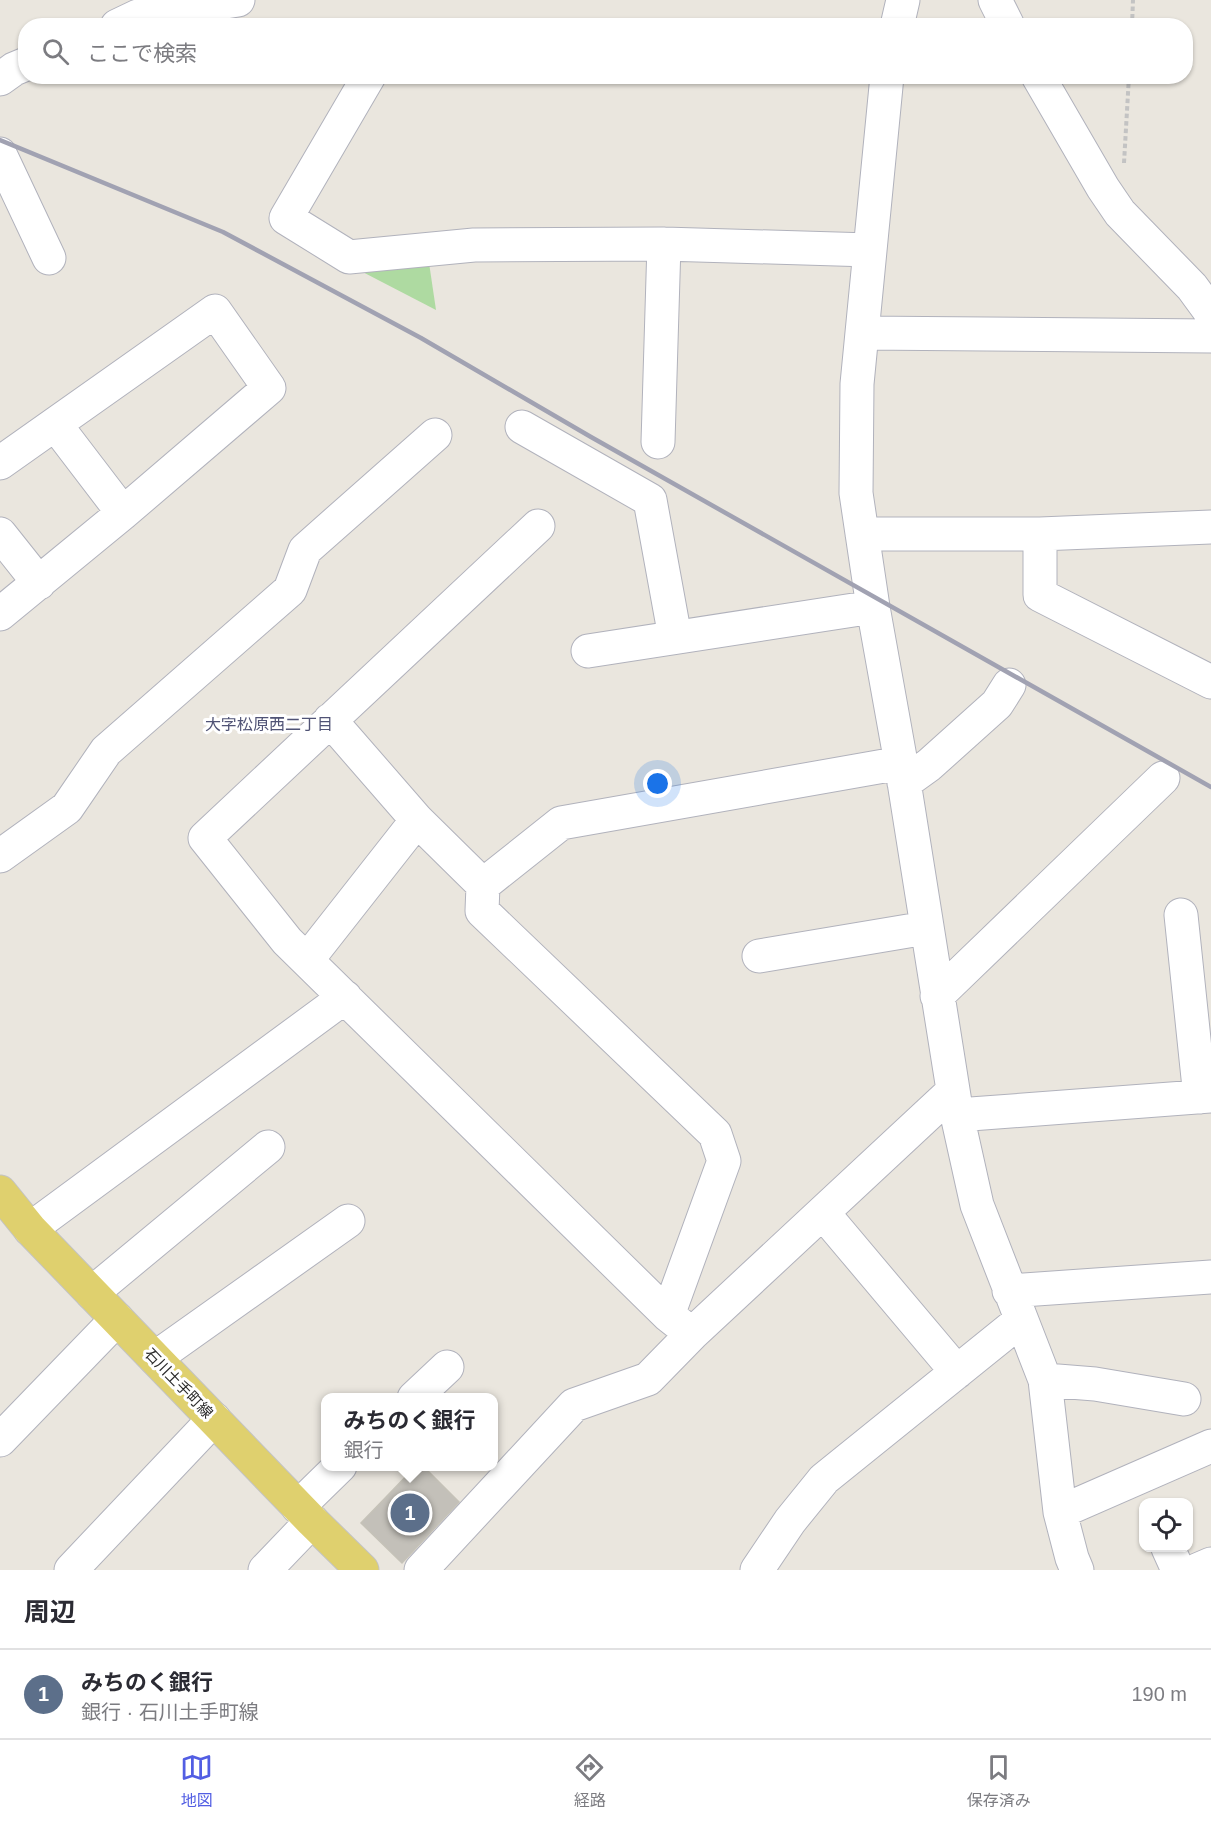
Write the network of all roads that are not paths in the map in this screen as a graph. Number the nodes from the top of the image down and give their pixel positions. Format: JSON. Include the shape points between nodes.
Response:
{"nodes":[{"id":1,"x":238,"y":0,"type":"edge"},
{"id":2,"x":903,"y":0,"type":"edge"},
{"id":3,"x":995,"y":0,"type":"edge"},
{"id":4,"x":134,"y":18,"type":"edge"},
{"id":5,"x":899,"y":18,"type":"edge"},
{"id":6,"x":1004,"y":18,"type":"edge"},
{"id":7,"x":18,"y":67,"type":"edge"},
{"id":8,"x":0,"y":79,"type":"edge"},
{"id":9,"x":364,"y":84,"type":"edge"},
{"id":10,"x":886,"y":84,"type":"edge"},
{"id":11,"x":1043,"y":84,"type":"edge"},
{"id":12,"x":0,"y":154,"type":"edge"},
{"id":13,"x":664,"y":244,"type":"junction"},
{"id":14,"x":870,"y":250,"type":"junction"},
{"id":15,"x":49,"y":258,"type":"dead end"},
{"id":16,"x":1211,"y":313,"type":"edge"},
{"id":17,"x":862,"y":333,"type":"junction"},
{"id":18,"x":1211,"y":336,"type":"edge"},
{"id":19,"x":55,"y":424,"type":"junction"},
{"id":20,"x":522,"y":427,"type":"dead end"},
{"id":21,"x":435,"y":435,"type":"dead end"},
{"id":22,"x":658,"y":442,"type":"dead end"},
{"id":23,"x":0,"y":463,"type":"edge"},
{"id":24,"x":123,"y":513,"type":"junction"},
{"id":25,"x":538,"y":526,"type":"dead end"},
{"id":26,"x":1211,"y":527,"type":"edge"},
{"id":27,"x":0,"y":534,"type":"edge"},
{"id":28,"x":862,"y":534,"type":"junction"},
{"id":29,"x":1040,"y":534,"type":"junction"},
{"id":30,"x":39,"y":583,"type":"junction"},
{"id":31,"x":873,"y":607,"type":"junction"},
{"id":32,"x":0,"y":614,"type":"edge"},
{"id":33,"x":675,"y":637,"type":"junction"},
{"id":34,"x":588,"y":651,"type":"dead end"},
{"id":35,"x":1211,"y":681,"type":"edge"},
{"id":36,"x":1009,"y":686,"type":"dead end"},
{"id":37,"x":330,"y":720,"type":"junction"},
{"id":38,"x":903,"y":773,"type":"junction"},
{"id":39,"x":1163,"y":778,"type":"dead end"},
{"id":40,"x":417,"y":820,"type":"junction"},
{"id":41,"x":0,"y":856,"type":"edge"},
{"id":42,"x":483,"y":885,"type":"junction"},
{"id":43,"x":1181,"y":915,"type":"dead end"},
{"id":44,"x":927,"y":928,"type":"junction"},
{"id":45,"x":759,"y":956,"type":"dead end"},
{"id":46,"x":307,"y":960,"type":"junction"},
{"id":47,"x":937,"y":996,"type":"junction"},
{"id":48,"x":345,"y":997,"type":"junction"},
{"id":49,"x":1206,"y":1096,"type":"edge"},
{"id":50,"x":955,"y":1103,"type":"junction"},
{"id":51,"x":267,"y":1147,"type":"dead end"},
{"id":52,"x":0,"y":1192,"type":"edge"},
{"id":53,"x":823,"y":1213,"type":"junction"},
{"id":54,"x":348,"y":1221,"type":"dead end"},
{"id":55,"x":30,"y":1228,"type":"junction"},
{"id":56,"x":1211,"y":1277,"type":"edge"},
{"id":57,"x":92,"y":1293,"type":"junction"},
{"id":58,"x":1015,"y":1305,"type":"junction"},
{"id":59,"x":117,"y":1319,"type":"junction"},
{"id":60,"x":680,"y":1324,"type":"junction"},
{"id":61,"x":155,"y":1358,"type":"junction"},
{"id":62,"x":447,"y":1367,"type":"dead end"},
{"id":63,"x":957,"y":1372,"type":"junction"},
{"id":64,"x":1045,"y":1380,"type":"junction"},
{"id":65,"x":419,"y":1393,"type":"edge"},
{"id":66,"x":1184,"y":1400,"type":"dead end"},
{"id":67,"x":213,"y":1419,"type":"junction"},
{"id":68,"x":0,"y":1440,"type":"edge"},
{"id":69,"x":1211,"y":1446,"type":"edge"},
{"id":70,"x":337,"y":1471,"type":"edge"},
{"id":71,"x":1144,"y":1490,"type":"edge"},
{"id":72,"x":1060,"y":1512,"type":"junction"},
{"id":73,"x":305,"y":1514,"type":"junction"},
{"id":74,"x":1170,"y":1552,"type":"edge"},
{"id":75,"x":1211,"y":1564,"type":"edge"},
{"id":76,"x":1066,"y":1566,"type":"edge"},
{"id":77,"x":71,"y":1570,"type":"edge"},
{"id":78,"x":265,"y":1570,"type":"edge"},
{"id":79,"x":362,"y":1570,"type":"edge"},
{"id":80,"x":421,"y":1570,"type":"edge"},
{"id":81,"x":757,"y":1570,"type":"edge"},
{"id":82,"x":1178,"y":1570,"type":"edge"},
{"id":83,"x":1197,"y":1570,"type":"edge"}],
"edges":[{"from":1,"to":4,"type":"street"},
{"from":2,"to":5,"type":"street"},
{"from":3,"to":6,"type":"street"},
{"from":7,"to":8,"type":"street"},
{"from":9,"to":13,"type":"street","via":[[286,218],[349,257],[474,245]]},
{"from":10,"to":14,"type":"street"},
{"from":11,"to":16,"type":"street","via":[[1120,213],[1192,287]]},
{"from":12,"to":15,"type":"street"},
{"from":13,"to":14,"type":"street"},
{"from":13,"to":22,"type":"street"},
{"from":14,"to":17,"type":"street"},
{"from":17,"to":18,"type":"street"},
{"from":17,"to":28,"type":"street","via":[[857,384],[856,493]]},
{"from":19,"to":23,"type":"street"},
{"from":19,"to":24,"type":"street"},
{"from":19,"to":24,"type":"street","via":[[215,312],[269,388]]},
{"from":20,"to":33,"type":"street","via":[[650,500]]},
{"from":21,"to":41,"type":"street","via":[[305,550],[290,590],[106,751],[67,808]]},
{"from":24,"to":30,"type":"street"},
{"from":25,"to":37,"type":"street"},
{"from":26,"to":29,"type":"street"},
{"from":27,"to":30,"type":"street"},
{"from":28,"to":29,"type":"street"},
{"from":28,"to":31,"type":"street"},
{"from":29,"to":35,"type":"street","via":[[1040,595]]},
{"from":30,"to":32,"type":"street"},
{"from":31,"to":33,"type":"street"},
{"from":31,"to":38,"type":"street"},
{"from":33,"to":34,"type":"street"},
{"from":36,"to":38,"type":"street","via":[[997,704],[929,765]]},
{"from":37,"to":40,"type":"street"},
{"from":37,"to":46,"type":"street","via":[[205,838],[287,941]]},
{"from":38,"to":42,"type":"street","via":[[561,823]]},
{"from":38,"to":44,"type":"street"},
{"from":39,"to":47,"type":"street"},
{"from":40,"to":42,"type":"street"},
{"from":40,"to":46,"type":"street"},
{"from":42,"to":60,"type":"street","via":[[482,910],[715,1134],[724,1161]]},
{"from":43,"to":49,"type":"street"},
{"from":44,"to":45,"type":"street"},
{"from":44,"to":47,"type":"street"},
{"from":46,"to":48,"type":"street"},
{"from":47,"to":50,"type":"street"},
{"from":48,"to":55,"type":"street"},
{"from":48,"to":60,"type":"street"},
{"from":49,"to":50,"type":"street"},
{"from":50,"to":53,"type":"street"},
{"from":50,"to":58,"type":"street","via":[[977,1205]]},
{"from":51,"to":57,"type":"street"},
{"from":52,"to":55,"type":"main road","name":"石川土手町線"},
{"from":53,"to":60,"type":"street"},
{"from":53,"to":63,"type":"street"},
{"from":54,"to":61,"type":"street"},
{"from":55,"to":57,"type":"main road","name":"石川土手町線"},
{"from":56,"to":58,"type":"street"},
{"from":57,"to":59,"type":"main road","name":"石川土手町線"},
{"from":58,"to":63,"type":"street"},
{"from":58,"to":64,"type":"street"},
{"from":59,"to":61,"type":"main road","name":"石川土手町線"},
{"from":59,"to":68,"type":"street"},
{"from":60,"to":80,"type":"street","via":[[648,1379],[574,1406]]},
{"from":61,"to":67,"type":"main road","name":"石川土手町線"},
{"from":62,"to":65,"type":"street"},
{"from":63,"to":81,"type":"street","via":[[824,1479]]},
{"from":64,"to":66,"type":"street","via":[[1095,1384]]},
{"from":64,"to":72,"type":"street"},
{"from":67,"to":73,"type":"main road","name":"石川土手町線"},
{"from":67,"to":77,"type":"street"},
{"from":69,"to":71,"type":"street"},
{"from":70,"to":73,"type":"street"},
{"from":71,"to":72,"type":"street"},
{"from":72,"to":76,"type":"street"},
{"from":73,"to":78,"type":"street"},
{"from":73,"to":79,"type":"main road","name":"石川土手町線"},
{"from":74,"to":82,"type":"street"},
{"from":75,"to":83,"type":"street"}]}
